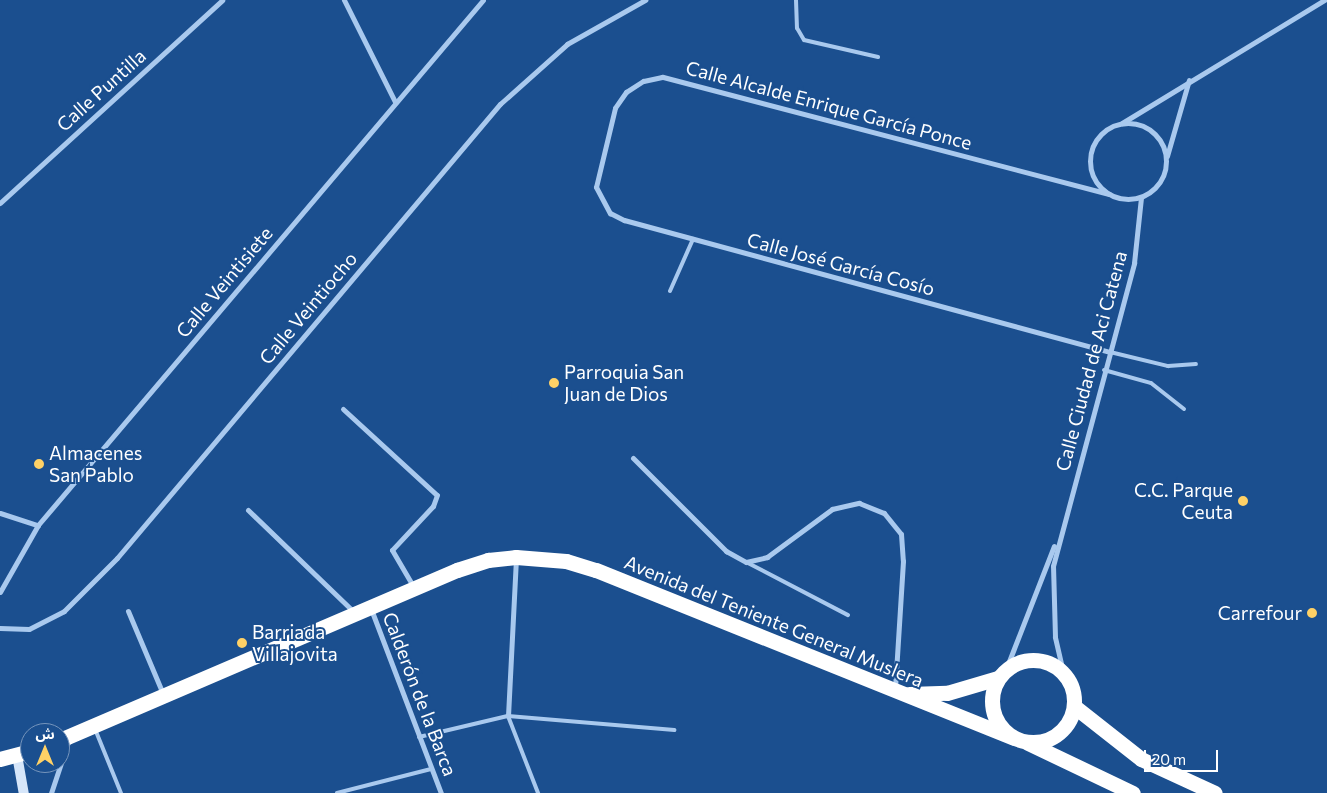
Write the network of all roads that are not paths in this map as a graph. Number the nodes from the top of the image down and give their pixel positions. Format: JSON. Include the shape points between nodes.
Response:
{"nodes":[{"id":1,"x":222,"y":0,"type":"edge"},
{"id":2,"x":344,"y":0,"type":"edge"},
{"id":3,"x":482,"y":0,"type":"edge"},
{"id":4,"x":645,"y":0,"type":"edge"},
{"id":5,"x":796,"y":0,"type":"edge"},
{"id":6,"x":1324,"y":0,"type":"edge"},
{"id":7,"x":878,"y":57,"type":"dead end"},
{"id":8,"x":1189,"y":80,"type":"junction"},
{"id":9,"x":395,"y":102,"type":"junction"},
{"id":10,"x":1121,"y":124,"type":"junction"},
{"id":11,"x":1167,"y":158,"type":"junction"},
{"id":12,"x":598,"y":171,"type":"joint"},
{"id":13,"x":1109,"y":194,"type":"junction"},
{"id":14,"x":1141,"y":197,"type":"junction"},
{"id":15,"x":0,"y":203,"type":"edge"},
{"id":16,"x":693,"y":239,"type":"junction"},
{"id":17,"x":670,"y":291,"type":"dead end"},
{"id":18,"x":1110,"y":352,"type":"junction"},
{"id":19,"x":1196,"y":364,"type":"dead end"},
{"id":20,"x":1104,"y":370,"type":"junction"},
{"id":21,"x":343,"y":409,"type":"dead end"},
{"id":22,"x":1184,"y":409,"type":"dead end"},
{"id":23,"x":633,"y":458,"type":"dead end"},
{"id":24,"x":248,"y":510,"type":"dead end"},
{"id":25,"x":0,"y":513,"type":"edge"},
{"id":26,"x":38,"y":525,"type":"junction"},
{"id":27,"x":1060,"y":531,"type":"junction"},
{"id":28,"x":516,"y":557,"type":"junction"},
{"id":29,"x":746,"y":562,"type":"junction"},
{"id":30,"x":414,"y":588,"type":"junction"},
{"id":31,"x":0,"y":592,"type":"edge"},
{"id":32,"x":370,"y":607,"type":"junction"},
{"id":33,"x":128,"y":612,"type":"dead end"},
{"id":34,"x":355,"y":613,"type":"junction"},
{"id":35,"x":848,"y":615,"type":"dead end"},
{"id":36,"x":0,"y":628,"type":"edge"},
{"id":37,"x":1063,"y":672,"type":"junction"},
{"id":38,"x":1002,"y":674,"type":"junction"},
{"id":39,"x":894,"y":692,"type":"junction"},
{"id":40,"x":164,"y":696,"type":"junction"},
{"id":41,"x":1075,"y":707,"type":"junction"},
{"id":42,"x":508,"y":716,"type":"junction"},
{"id":43,"x":94,"y":727,"type":"junction"},
{"id":44,"x":674,"y":730,"type":"dead end"},
{"id":45,"x":70,"y":736,"type":"edge"},
{"id":46,"x":419,"y":737,"type":"junction"},
{"id":47,"x":1020,"y":740,"type":"junction"},
{"id":48,"x":20,"y":754,"type":"edge"},
{"id":49,"x":0,"y":759,"type":"edge"},
{"id":50,"x":431,"y":769,"type":"junction"},
{"id":51,"x":24,"y":773,"type":"edge"},
{"id":52,"x":55,"y":773,"type":"edge"},
{"id":53,"x":24,"y":793,"type":"edge"},
{"id":54,"x":50,"y":793,"type":"edge"},
{"id":55,"x":121,"y":793,"type":"edge"},
{"id":56,"x":338,"y":793,"type":"edge"},
{"id":57,"x":441,"y":793,"type":"edge"},
{"id":58,"x":538,"y":793,"type":"edge"},
{"id":59,"x":1133,"y":793,"type":"edge"},
{"id":60,"x":1215,"y":793,"type":"edge"}],
"edges":[{"from":1,"to":15,"type":"street","name":"Calle Puntilla"},
{"from":2,"to":9,"type":"street"},
{"from":3,"to":9,"type":"street","name":"Calle Veintisiete"},
{"from":4,"to":36,"type":"street","name":"Calle Veintiocho","via":[[567,44],[500,104],[117,558],[64,611],[29,630]]},
{"from":5,"to":7,"type":"lane","via":[[797,28],[804,40]]},
{"from":6,"to":8,"type":"street"},
{"from":8,"to":10,"type":"street"},
{"from":8,"to":11,"type":"street"},
{"from":9,"to":26,"type":"street","name":"Calle Veintisiete"},
{"from":10,"to":11,"type":"street","via":[[1134,123],[1156,135]]},
{"from":10,"to":13,"type":"street","via":[[1099,137],[1090,161],[1092,174]]},
{"from":11,"to":14,"type":"street","via":[[1161,182]]},
{"from":12,"to":13,"type":"street","name":"Calle Alcalde Enrique García Ponce","via":[[615,108],[626,92],[643,81],[662,77]]},
{"from":12,"to":16,"type":"street","name":"Calle José García Cosío","via":[[600,201],[610,213]]},
{"from":13,"to":14,"type":"street"},
{"from":14,"to":18,"type":"street","name":"Calle Ciudad de Aci Catena","via":[[1134,263]]},
{"from":16,"to":17,"type":"lane"},
{"from":16,"to":18,"type":"street","name":"Calle José García Cosío"},
{"from":18,"to":19,"type":"lane","via":[[1168,366]]},
{"from":18,"to":20,"type":"street","name":"Calle Ciudad de Aci Catena"},
{"from":20,"to":22,"type":"lane","via":[[1158,386]]},
{"from":20,"to":27,"type":"street","name":"Calle Ciudad de Aci Catena"},
{"from":21,"to":30,"type":"street","via":[[437,495],[433,506],[392,550]]},
{"from":23,"to":29,"type":"street","via":[[726,551]]},
{"from":24,"to":34,"type":"street"},
{"from":25,"to":26,"type":"street"},
{"from":26,"to":31,"type":"street","name":"Calle Veintisiete"},
{"from":27,"to":37,"type":"street","name":"Calle Ciudad de Aci Catena","via":[[1051,602]]},
{"from":27,"to":38,"type":"street","name":"Calle Ciudad de Aci Catena"},
{"from":28,"to":30,"type":"highway","name":"Avenida del Teniente General Muslera","via":[[488,560]]},
{"from":28,"to":39,"type":"highway","name":"Avenida del Teniente General Muslera","via":[[566,561],[596,570]]},
{"from":28,"to":42,"type":"street"},
{"from":29,"to":35,"type":"lane"},
{"from":29,"to":39,"type":"street","via":[[767,557],[832,509],[859,503],[884,513],[901,534],[904,561]]},
{"from":30,"to":32,"type":"highway","name":"Avenida del Teniente General Muslera"},
{"from":32,"to":34,"type":"highway","name":"Avenida del Teniente General Muslera"},
{"from":32,"to":46,"type":"street","name":"Calderón de la Barca"},
{"from":33,"to":40,"type":"street"},
{"from":34,"to":40,"type":"highway","name":"Avenida del Teniente General Muslera"},
{"from":37,"to":38,"type":"highway","via":[[1053,664],[1029,659]]},
{"from":37,"to":41,"type":"highway","via":[[1071,682]]},
{"from":38,"to":39,"type":"highway","via":[[947,693]]},
{"from":38,"to":47,"type":"highway","via":[[993,691],[993,712],[1003,730]]},
{"from":39,"to":47,"type":"highway","name":"Avenida del Teniente General Muslera"},
{"from":40,"to":43,"type":"highway","name":"Avenida del Teniente General Muslera"},
{"from":41,"to":47,"type":"highway","via":[[1063,730],[1052,738]]},
{"from":41,"to":60,"type":"highway","via":[[1141,759]]},
{"from":42,"to":44,"type":"lane"},
{"from":42,"to":46,"type":"lane"},
{"from":42,"to":58,"type":"lane"},
{"from":43,"to":45,"type":"highway","name":"Avenida del Teniente General Muslera"},
{"from":43,"to":55,"type":"lane"},
{"from":46,"to":50,"type":"street","name":"Calderón de la Barca"},
{"from":47,"to":59,"type":"highway","name":"Avenida del Teniente General Muslera"},
{"from":48,"to":49,"type":"highway"},
{"from":50,"to":56,"type":"lane"},
{"from":50,"to":57,"type":"street","name":"Calderón de la Barca"},
{"from":51,"to":53,"type":"street"},
{"from":52,"to":54,"type":"street"}]}
